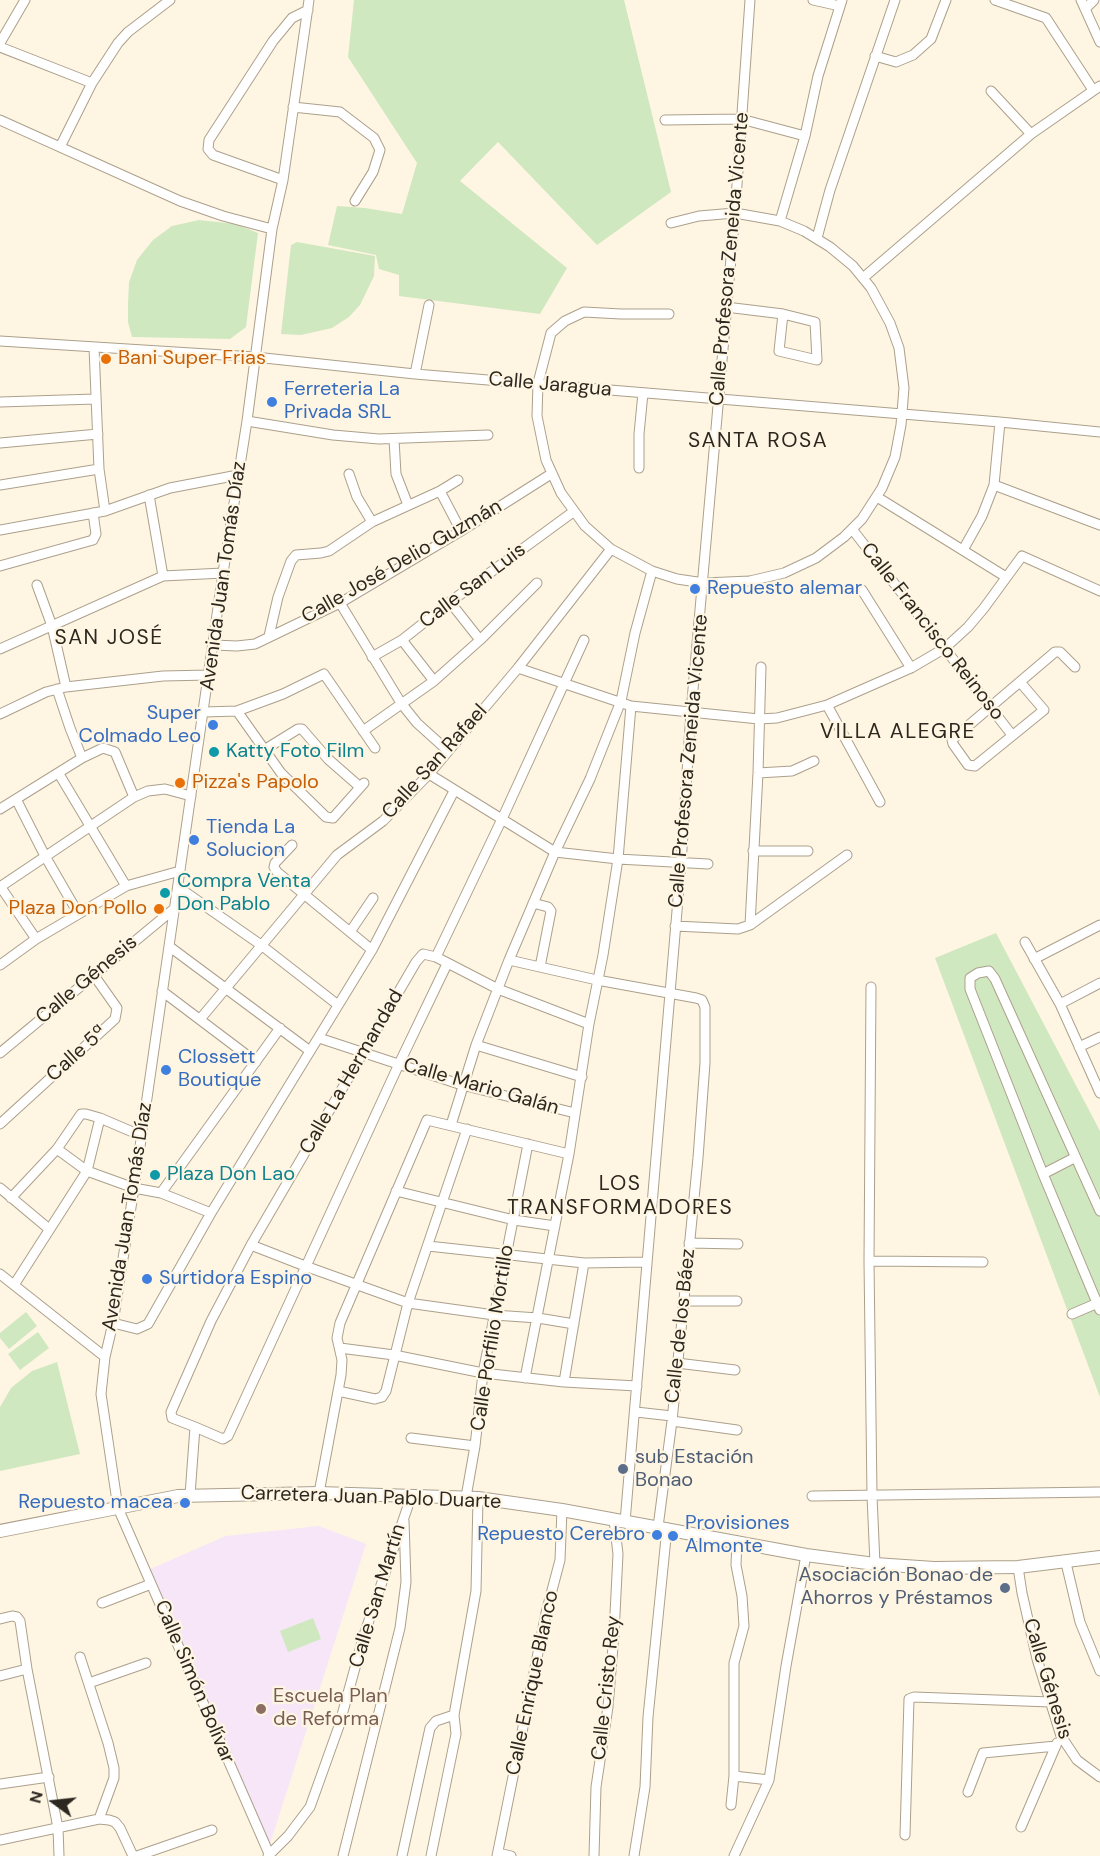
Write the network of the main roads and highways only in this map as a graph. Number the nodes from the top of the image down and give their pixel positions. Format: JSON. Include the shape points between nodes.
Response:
{"nodes":[{"id":1,"x":0,"y":1531,"type":"edge"},
{"id":2,"x":1100,"y":1557,"type":"edge"}],
"edges":[{"from":1,"to":2,"type":"main road","name":"Carretera Juan Pablo Duarte","via":[[190,1495],[319,1493],[472,1498],[875,1564],[1018,1567]]}]}
